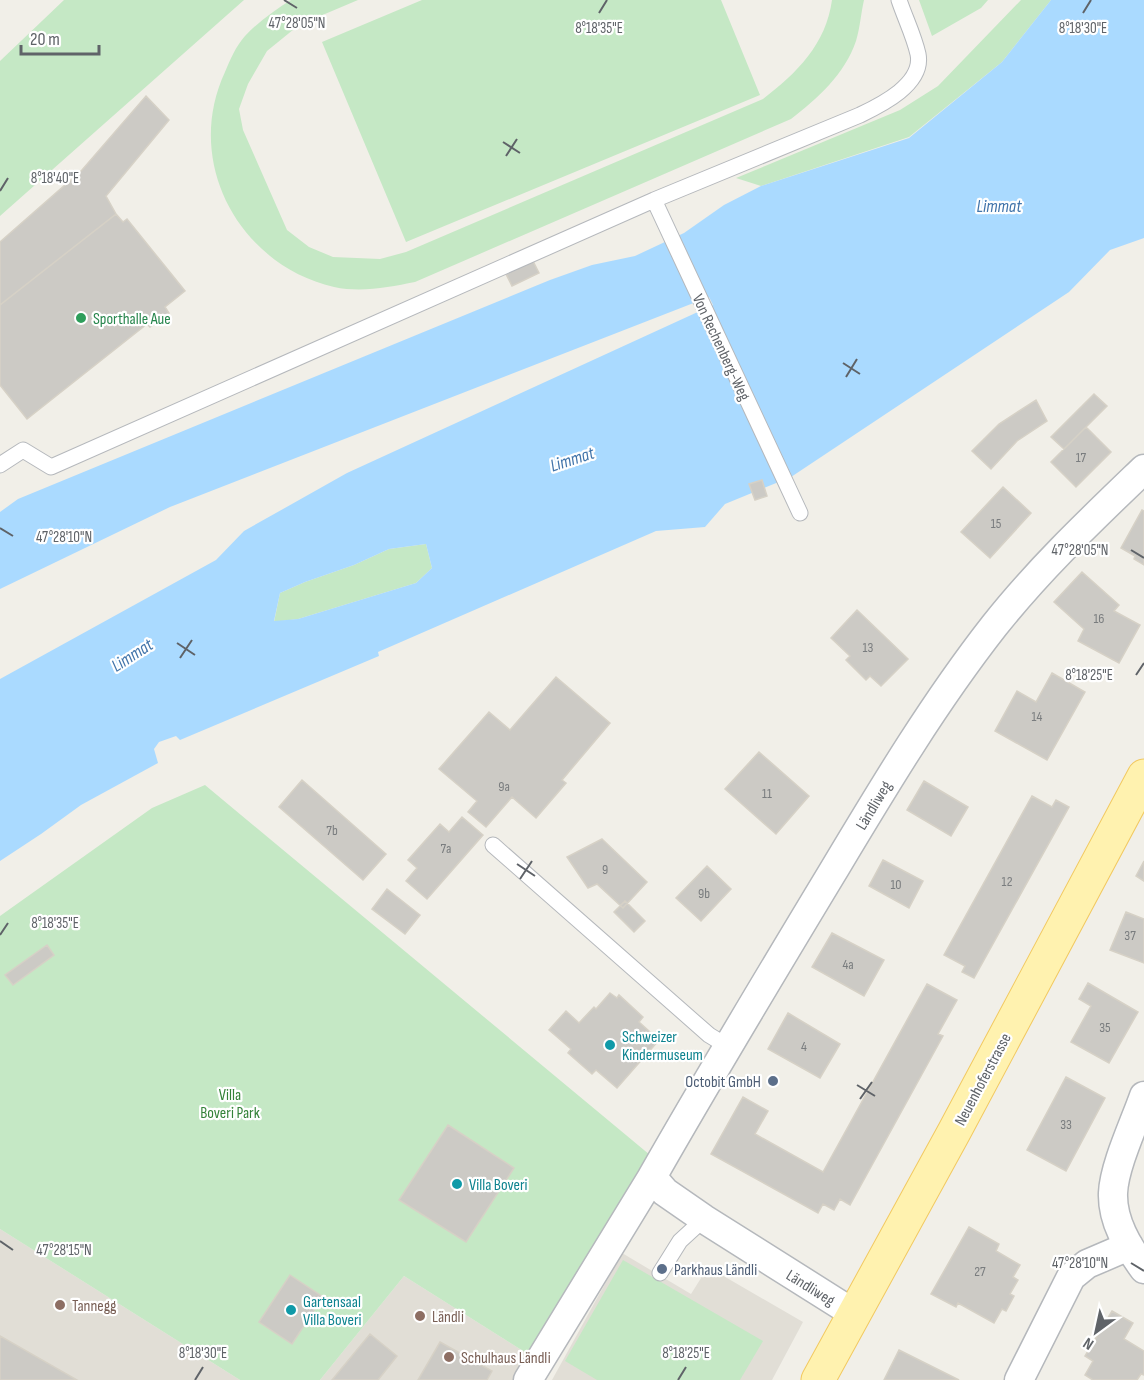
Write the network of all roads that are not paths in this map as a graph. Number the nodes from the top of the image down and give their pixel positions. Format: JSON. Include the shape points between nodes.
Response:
{"nodes":[{"id":1,"x":899,"y":0,"type":"edge"},
{"id":2,"x":654,"y":200,"type":"junction"},
{"id":3,"x":0,"y":465,"type":"edge"},
{"id":4,"x":1144,"y":469,"type":"edge"},
{"id":5,"x":800,"y":513,"type":"dead end"},
{"id":6,"x":1144,"y":776,"type":"edge"},
{"id":7,"x":493,"y":845,"type":"dead end"},
{"id":8,"x":727,"y":1046,"type":"junction"},
{"id":9,"x":1144,"y":1096,"type":"edge"},
{"id":10,"x":652,"y":1177,"type":"junction"},
{"id":11,"x":704,"y":1219,"type":"junction"},
{"id":12,"x":1136,"y":1257,"type":"edge"},
{"id":13,"x":660,"y":1273,"type":"dead end"},
{"id":14,"x":853,"y":1313,"type":"junction"},
{"id":15,"x":528,"y":1380,"type":"edge"},
{"id":16,"x":818,"y":1380,"type":"edge"},
{"id":17,"x":1019,"y":1380,"type":"edge"}],
"edges":[{"from":1,"to":2,"type":"lane","via":[[919,57],[915,74],[886,103]]},
{"from":2,"to":3,"type":"lane","via":[[51,467],[23,450]]},
{"from":2,"to":5,"type":"lane","name":"Von Rechenberg-Weg"},
{"from":4,"to":8,"type":"street","name":"Ländliweg","via":[[1023,591],[955,679],[914,738]]},
{"from":6,"to":14,"type":"main road","name":"Neuenhoferstrasse"},
{"from":7,"to":8,"type":"lane","via":[[709,1035]]},
{"from":8,"to":10,"type":"street","name":"Ländliweg"},
{"from":9,"to":12,"type":"street","via":[[1113,1193],[1119,1226]]},
{"from":10,"to":11,"type":"street","name":"Ländliweg","via":[[665,1192]]},
{"from":10,"to":15,"type":"street","name":"Ländliweg"},
{"from":11,"to":13,"type":"lane","via":[[680,1241]]},
{"from":11,"to":14,"type":"street","name":"Ländliweg"},
{"from":12,"to":17,"type":"street","via":[[1087,1263],[1071,1277]]},
{"from":14,"to":16,"type":"main road","name":"Neuenhoferstrasse"}]}
